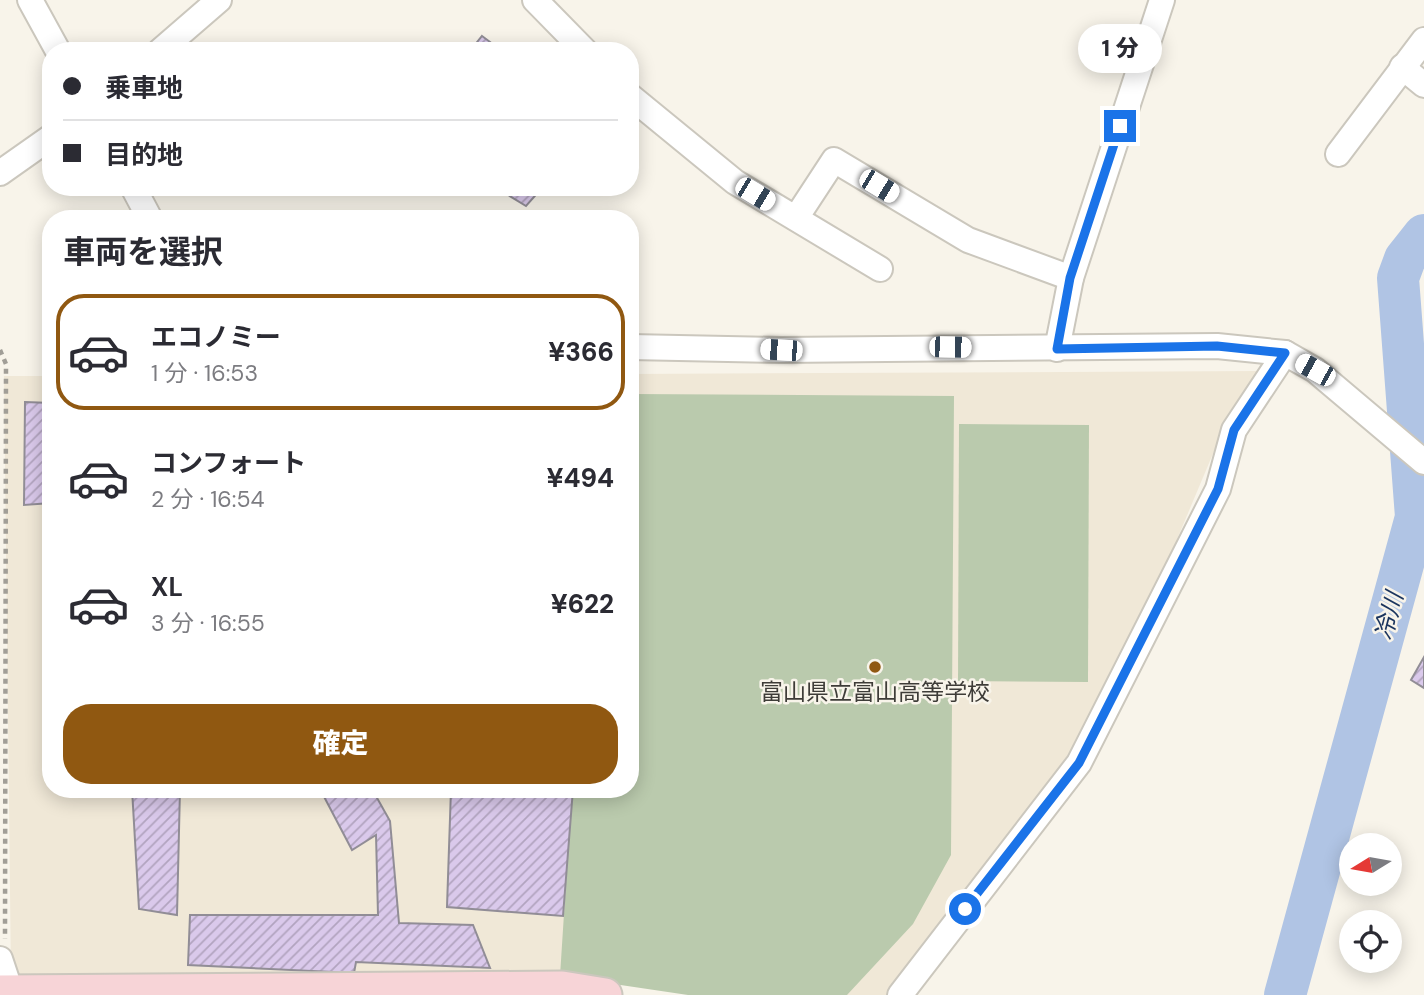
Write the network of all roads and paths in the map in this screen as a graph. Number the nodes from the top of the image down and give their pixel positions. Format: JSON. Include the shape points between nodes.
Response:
{"nodes":[{"id":1,"x":30,"y":0,"type":"edge"},
{"id":2,"x":219,"y":0,"type":"edge"},
{"id":3,"x":536,"y":0,"type":"edge"},
{"id":4,"x":1162,"y":0,"type":"edge"},
{"id":5,"x":1424,"y":40,"type":"edge"},
{"id":6,"x":53,"y":42,"type":"edge"},
{"id":7,"x":170,"y":42,"type":"edge"},
{"id":8,"x":576,"y":42,"type":"edge"},
{"id":9,"x":1402,"y":67,"type":"junction"},
{"id":10,"x":1424,"y":85,"type":"edge"},
{"id":11,"x":639,"y":103,"type":"edge"},
{"id":12,"x":42,"y":143,"type":"edge"},
{"id":13,"x":1338,"y":154,"type":"dead end"},
{"id":14,"x":0,"y":173,"type":"edge"},
{"id":15,"x":796,"y":218,"type":"junction"},
{"id":16,"x":880,"y":269,"type":"dead end"},
{"id":17,"x":1070,"y":278,"type":"junction"},
{"id":18,"x":639,"y":347,"type":"edge"},
{"id":19,"x":1057,"y":349,"type":"junction"},
{"id":20,"x":0,"y":350,"type":"edge"},
{"id":21,"x":1285,"y":353,"type":"junction"},
{"id":22,"x":1424,"y":462,"type":"edge"},
{"id":23,"x":4,"y":978,"type":"edge"},
{"id":24,"x":605,"y":995,"type":"edge"},
{"id":25,"x":900,"y":995,"type":"edge"}],
"edges":[{"from":1,"to":6,"type":"street"},
{"from":2,"to":7,"type":"street"},
{"from":3,"to":8,"type":"street"},
{"from":4,"to":17,"type":"street"},
{"from":5,"to":9,"type":"street"},
{"from":9,"to":10,"type":"street"},
{"from":9,"to":13,"type":"street"},
{"from":11,"to":15,"type":"street","via":[[735,182]]},
{"from":12,"to":14,"type":"street"},
{"from":15,"to":16,"type":"street"},
{"from":15,"to":17,"type":"street","via":[[834,160],[968,240]]},
{"from":17,"to":19,"type":"street"},
{"from":18,"to":19,"type":"street"},
{"from":19,"to":21,"type":"street","via":[[1217,346]]},
{"from":20,"to":23,"type":"path","via":[[6,363]]},
{"from":21,"to":22,"type":"street","via":[[1315,370]]},
{"from":21,"to":25,"type":"street","via":[[1234,430],[1218,489],[1079,763]]},
{"from":23,"to":24,"type":"main road","via":[[562,988]]}]}
